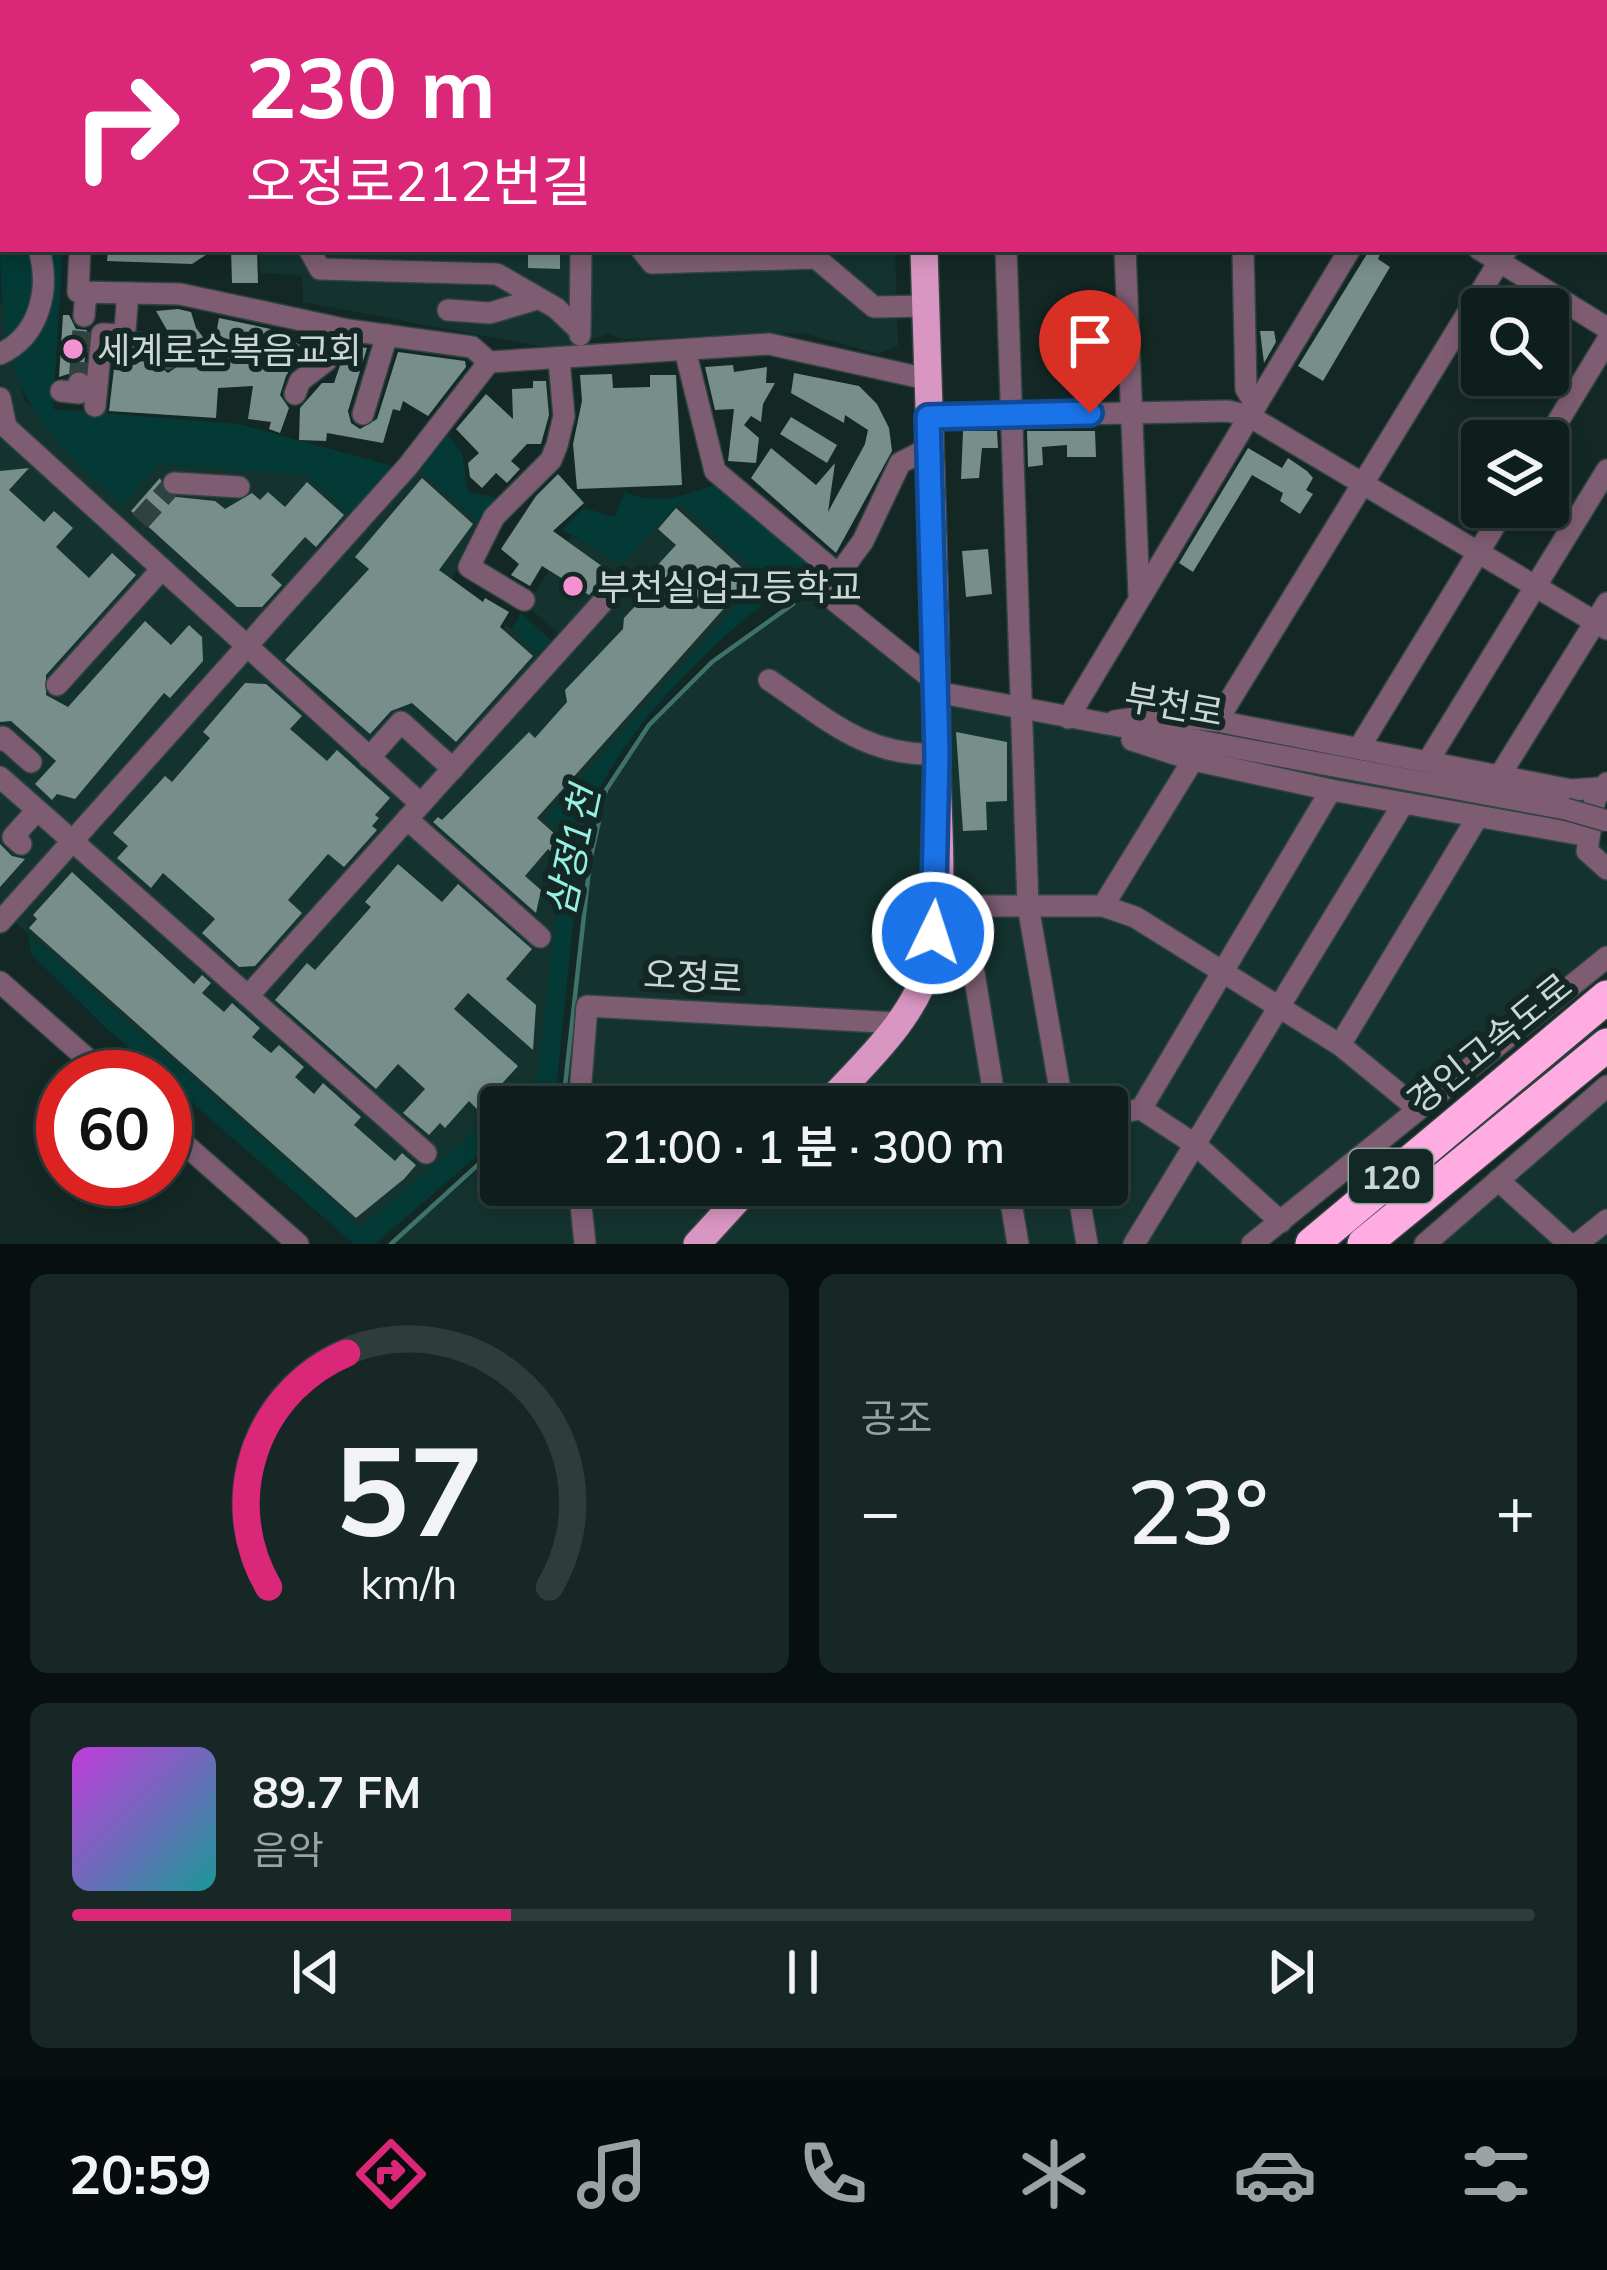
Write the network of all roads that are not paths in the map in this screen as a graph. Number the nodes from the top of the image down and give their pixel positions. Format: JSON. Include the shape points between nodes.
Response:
{"nodes":[{"id":1,"x":40,"y":252,"type":"edge"},
{"id":2,"x":80,"y":252,"type":"edge"},
{"id":3,"x":311,"y":252,"type":"edge"},
{"id":4,"x":580,"y":252,"type":"edge"},
{"id":5,"x":644,"y":252,"type":"edge"},
{"id":6,"x":924,"y":252,"type":"edge"},
{"id":7,"x":1006,"y":252,"type":"edge"},
{"id":8,"x":1125,"y":252,"type":"edge"},
{"id":9,"x":1243,"y":252,"type":"edge"},
{"id":10,"x":1348,"y":252,"type":"edge"},
{"id":11,"x":1495,"y":253,"type":"edge"},
{"id":12,"x":86,"y":292,"type":"junction"},
{"id":13,"x":128,"y":293,"type":"junction"},
{"id":14,"x":537,"y":299,"type":"junction"},
{"id":15,"x":925,"y":306,"type":"junction"},
{"id":16,"x":448,"y":310,"type":"dead end"},
{"id":17,"x":84,"y":316,"type":"tunnel mouth"},
{"id":18,"x":338,"y":328,"type":"junction"},
{"id":19,"x":577,"y":328,"type":"junction"},
{"id":20,"x":1607,"y":328,"type":"edge"},
{"id":21,"x":125,"y":335,"type":"junction"},
{"id":22,"x":387,"y":335,"type":"junction"},
{"id":23,"x":1607,"y":341,"type":"edge"},
{"id":24,"x":685,"y":350,"type":"junction"},
{"id":25,"x":0,"y":354,"type":"edge"},
{"id":26,"x":168,"y":358,"type":"dead end"},
{"id":27,"x":587,"y":359,"type":"junction"},
{"id":28,"x":559,"y":360,"type":"junction"},
{"id":29,"x":489,"y":362,"type":"junction"},
{"id":30,"x":927,"y":380,"type":"junction"},
{"id":31,"x":295,"y":394,"type":"dead end"},
{"id":32,"x":0,"y":398,"type":"edge"},
{"id":33,"x":95,"y":406,"type":"dead end"},
{"id":34,"x":1253,"y":410,"type":"junction"},
{"id":35,"x":1130,"y":413,"type":"junction"},
{"id":36,"x":363,"y":414,"type":"dead end"},
{"id":37,"x":1010,"y":415,"type":"junction"},
{"id":38,"x":928,"y":417,"type":"junction"},
{"id":39,"x":1559,"y":420,"type":"edge"},
{"id":40,"x":3,"y":430,"type":"edge"},
{"id":41,"x":929,"y":448,"type":"junction"},
{"id":42,"x":1607,"y":470,"type":"edge"},
{"id":43,"x":1363,"y":482,"type":"junction"},
{"id":44,"x":174,"y":483,"type":"dead end"},
{"id":45,"x":239,"y":488,"type":"dead end"},
{"id":46,"x":1494,"y":528,"type":"edge"},
{"id":47,"x":1480,"y":551,"type":"junction"},
{"id":48,"x":161,"y":570,"type":"junction"},
{"id":49,"x":840,"y":576,"type":"junction"},
{"id":50,"x":1537,"y":584,"type":"junction"},
{"id":51,"x":618,"y":585,"type":"dead end"},
{"id":52,"x":1139,"y":595,"type":"junction"},
{"id":53,"x":524,"y":600,"type":"dead end"},
{"id":54,"x":1604,"y":617,"type":"edge"},
{"id":55,"x":246,"y":648,"type":"junction"},
{"id":56,"x":769,"y":680,"type":"dead end"},
{"id":57,"x":57,"y":686,"type":"dead end"},
{"id":58,"x":936,"y":687,"type":"junction"},
{"id":59,"x":1023,"y":708,"type":"junction"},
{"id":60,"x":1068,"y":718,"type":"junction"},
{"id":61,"x":1217,"y":722,"type":"junction"},
{"id":62,"x":1096,"y":724,"type":"junction"},
{"id":63,"x":0,"y":740,"type":"edge"},
{"id":64,"x":1359,"y":748,"type":"junction"},
{"id":65,"x":937,"y":754,"type":"junction"},
{"id":66,"x":369,"y":758,"type":"junction"},
{"id":67,"x":1192,"y":760,"type":"junction"},
{"id":68,"x":1428,"y":761,"type":"junction"},
{"id":69,"x":31,"y":762,"type":"dead end"},
{"id":70,"x":453,"y":769,"type":"junction"},
{"id":71,"x":1500,"y":775,"type":"junction"},
{"id":72,"x":0,"y":777,"type":"edge"},
{"id":73,"x":1604,"y":786,"type":"edge"},
{"id":74,"x":1331,"y":790,"type":"junction"},
{"id":75,"x":1403,"y":804,"type":"junction"},
{"id":76,"x":37,"y":810,"type":"junction"},
{"id":77,"x":414,"y":812,"type":"junction"},
{"id":78,"x":1477,"y":818,"type":"junction"},
{"id":79,"x":1607,"y":821,"type":"edge"},
{"id":80,"x":72,"y":842,"type":"junction"},
{"id":81,"x":21,"y":844,"type":"dead end"},
{"id":82,"x":1588,"y":844,"type":"junction"},
{"id":83,"x":1607,"y":869,"type":"edge"},
{"id":84,"x":938,"y":893,"type":"junction"},
{"id":85,"x":963,"y":906,"type":"junction"},
{"id":86,"x":1028,"y":906,"type":"junction"},
{"id":87,"x":1103,"y":906,"type":"junction"},
{"id":88,"x":0,"y":922,"type":"edge"},
{"id":89,"x":539,"y":937,"type":"dead end"},
{"id":90,"x":1607,"y":957,"type":"edge"},
{"id":91,"x":1222,"y":973,"type":"junction"},
{"id":92,"x":0,"y":982,"type":"edge"},
{"id":93,"x":248,"y":996,"type":"junction"},
{"id":94,"x":1607,"y":997,"type":"edge"},
{"id":95,"x":1282,"y":1010,"type":"junction"},
{"id":96,"x":898,"y":1023,"type":"junction"},
{"id":97,"x":1340,"y":1045,"type":"junction"},
{"id":98,"x":1607,"y":1045,"type":"edge"},
{"id":99,"x":77,"y":1050,"type":"edge"},
{"id":100,"x":580,"y":1086,"type":"edge"},
{"id":101,"x":842,"y":1086,"type":"edge"},
{"id":102,"x":993,"y":1086,"type":"edge"},
{"id":103,"x":1059,"y":1086,"type":"edge"},
{"id":104,"x":1607,"y":1086,"type":"edge"},
{"id":105,"x":1469,"y":1108,"type":"junction"},
{"id":106,"x":1141,"y":1109,"type":"junction"},
{"id":107,"x":1418,"y":1109,"type":"junction"},
{"id":108,"x":1128,"y":1111,"type":"edge"},
{"id":109,"x":1498,"y":1133,"type":"junction"},
{"id":110,"x":1196,"y":1145,"type":"junction"},
{"id":111,"x":192,"y":1151,"type":"edge"},
{"id":112,"x":426,"y":1153,"type":"dead end"},
{"id":113,"x":1498,"y":1180,"type":"junction"},
{"id":114,"x":581,"y":1206,"type":"edge"},
{"id":115,"x":732,"y":1206,"type":"edge"},
{"id":116,"x":1012,"y":1206,"type":"edge"},
{"id":117,"x":1081,"y":1206,"type":"edge"},
{"id":118,"x":1607,"y":1220,"type":"edge"},
{"id":119,"x":1284,"y":1233,"type":"edge"},
{"id":120,"x":298,"y":1244,"type":"edge"},
{"id":121,"x":585,"y":1244,"type":"edge"},
{"id":122,"x":697,"y":1244,"type":"edge"},
{"id":123,"x":1018,"y":1244,"type":"edge"},
{"id":124,"x":1087,"y":1244,"type":"edge"},
{"id":125,"x":1134,"y":1244,"type":"edge"},
{"id":126,"x":1252,"y":1244,"type":"edge"},
{"id":127,"x":1312,"y":1244,"type":"edge"},
{"id":128,"x":1364,"y":1244,"type":"edge"},
{"id":129,"x":1388,"y":1244,"type":"edge"},
{"id":130,"x":1425,"y":1244,"type":"edge"},
{"id":131,"x":1573,"y":1244,"type":"edge"}],
"edges":[{"from":1,"to":25,"type":"street","via":[[47,280],[41,307]]},
{"from":2,"to":12,"type":"street","via":[[78,292]]},
{"from":3,"to":14,"type":"street","via":[[320,269],[497,274]]},
{"from":4,"to":19,"type":"street"},
{"from":5,"to":15,"type":"street","via":[[652,262],[816,258],[874,307]]},
{"from":6,"to":15,"type":"main road"},
{"from":7,"to":37,"type":"street"},
{"from":8,"to":35,"type":"street"},
{"from":9,"to":34,"type":"street"},
{"from":10,"to":34,"type":"street"},
{"from":11,"to":20,"type":"street"},
{"from":11,"to":43,"type":"street"},
{"from":12,"to":13,"type":"street"},
{"from":12,"to":17,"type":"street"},
{"from":13,"to":18,"type":"street","via":[[180,294]]},
{"from":13,"to":21,"type":"street"},
{"from":14,"to":16,"type":"street","via":[[490,313]]},
{"from":14,"to":19,"type":"street"},
{"from":15,"to":30,"type":"main road"},
{"from":18,"to":22,"type":"street"},
{"from":18,"to":31,"type":"street","via":[[326,361]]},
{"from":19,"to":27,"type":"street"},
{"from":21,"to":26,"type":"street","via":[[124,342],[169,345]]},
{"from":21,"to":33,"type":"street","via":[[102,334]]},
{"from":22,"to":29,"type":"street","via":[[472,346]]},
{"from":22,"to":36,"type":"street"},
{"from":23,"to":39,"type":"street"},
{"from":24,"to":27,"type":"street"},
{"from":24,"to":30,"type":"street","via":[[769,344]]},
{"from":24,"to":49,"type":"street","via":[[716,471]]},
{"from":27,"to":28,"type":"street"},
{"from":28,"to":29,"type":"street"},
{"from":28,"to":53,"type":"street","via":[[564,416],[551,460],[494,517],[469,567]]},
{"from":29,"to":55,"type":"street"},
{"from":30,"to":38,"type":"main road"},
{"from":32,"to":40,"type":"street"},
{"from":34,"to":35,"type":"street"},
{"from":34,"to":43,"type":"street"},
{"from":34,"to":52,"type":"street"},
{"from":35,"to":37,"type":"street"},
{"from":35,"to":52,"type":"street"},
{"from":37,"to":38,"type":"street"},
{"from":37,"to":59,"type":"street"},
{"from":38,"to":41,"type":"main road"},
{"from":40,"to":48,"type":"street","via":[[133,529]]},
{"from":41,"to":49,"type":"street","via":[[900,463]]},
{"from":41,"to":58,"type":"main road"},
{"from":42,"to":50,"type":"street"},
{"from":43,"to":47,"type":"street"},
{"from":43,"to":61,"type":"street"},
{"from":44,"to":45,"type":"street"},
{"from":46,"to":47,"type":"street"},
{"from":47,"to":50,"type":"street"},
{"from":47,"to":64,"type":"street"},
{"from":48,"to":55,"type":"street"},
{"from":48,"to":57,"type":"street"},
{"from":49,"to":58,"type":"street","via":[[825,593]]},
{"from":50,"to":54,"type":"street"},
{"from":50,"to":68,"type":"street"},
{"from":51,"to":70,"type":"street"},
{"from":52,"to":60,"type":"street"},
{"from":54,"to":71,"type":"street"},
{"from":55,"to":66,"type":"street"},
{"from":55,"to":80,"type":"street"},
{"from":56,"to":65,"type":"street","via":[[873,749]]},
{"from":58,"to":59,"type":"street","name":"부천로"},
{"from":58,"to":65,"type":"main road"},
{"from":59,"to":60,"type":"street","name":"부천로"},
{"from":59,"to":86,"type":"street"},
{"from":60,"to":62,"type":"street","name":"부천로"},
{"from":61,"to":62,"type":"street","via":[[1155,715]]},
{"from":61,"to":64,"type":"street"},
{"from":62,"to":67,"type":"street"},
{"from":62,"to":79,"type":"street","name":"부천로","bridge":true},
{"from":63,"to":69,"type":"street"},
{"from":64,"to":68,"type":"street"},
{"from":65,"to":84,"type":"main road"},
{"from":66,"to":70,"type":"street","via":[[400,722]]},
{"from":66,"to":77,"type":"street"},
{"from":67,"to":74,"type":"street"},
{"from":67,"to":87,"type":"street","name":"부천로"},
{"from":68,"to":71,"type":"street"},
{"from":70,"to":77,"type":"street"},
{"from":71,"to":73,"type":"street","via":[[1571,790]]},
{"from":72,"to":76,"type":"street"},
{"from":73,"to":82,"type":"street"},
{"from":74,"to":75,"type":"street"},
{"from":74,"to":91,"type":"street"},
{"from":75,"to":78,"type":"street"},
{"from":75,"to":95,"type":"street"},
{"from":76,"to":80,"type":"street"},
{"from":76,"to":81,"type":"street","via":[[13,837]]},
{"from":77,"to":89,"type":"street"},
{"from":77,"to":93,"type":"street"},
{"from":78,"to":82,"type":"street"},
{"from":78,"to":97,"type":"street"},
{"from":80,"to":88,"type":"street"},
{"from":80,"to":93,"type":"street"},
{"from":82,"to":83,"type":"street"},
{"from":84,"to":85,"type":"street"},
{"from":84,"to":96,"type":"main road","via":[[930,961]]},
{"from":85,"to":86,"type":"street"},
{"from":85,"to":102,"type":"street"},
{"from":86,"to":87,"type":"street"},
{"from":86,"to":103,"type":"street"},
{"from":87,"to":91,"type":"street","via":[[1135,917]]},
{"from":90,"to":107,"type":"street"},
{"from":91,"to":95,"type":"street"},
{"from":91,"to":106,"type":"street"},
{"from":92,"to":99,"type":"street"},
{"from":93,"to":112,"type":"street"},
{"from":94,"to":105,"type":"highway","name":"경인고속도로","number":"120"},
{"from":95,"to":97,"type":"street"},
{"from":95,"to":110,"type":"street"},
{"from":96,"to":100,"type":"street","name":"오정로","via":[[586,1006]]},
{"from":96,"to":101,"type":"main road"},
{"from":97,"to":107,"type":"street"},
{"from":98,"to":109,"type":"highway","number":"120"},
{"from":104,"to":113,"type":"street"},
{"from":105,"to":119,"type":"highway"},
{"from":105,"to":127,"type":"highway","name":"경인고속도로","number":"120"},
{"from":106,"to":108,"type":"street"},
{"from":106,"to":110,"type":"street"},
{"from":107,"to":119,"type":"street"},
{"from":109,"to":128,"type":"highway","number":"120"},
{"from":109,"to":129,"type":"highway"},
{"from":110,"to":119,"type":"street"},
{"from":110,"to":125,"type":"street"},
{"from":111,"to":120,"type":"street"},
{"from":113,"to":130,"type":"street"},
{"from":113,"to":131,"type":"street"},
{"from":114,"to":121,"type":"street"},
{"from":115,"to":122,"type":"main road"},
{"from":116,"to":123,"type":"street"},
{"from":117,"to":124,"type":"street"},
{"from":118,"to":131,"type":"street"},
{"from":119,"to":126,"type":"street"}]}
